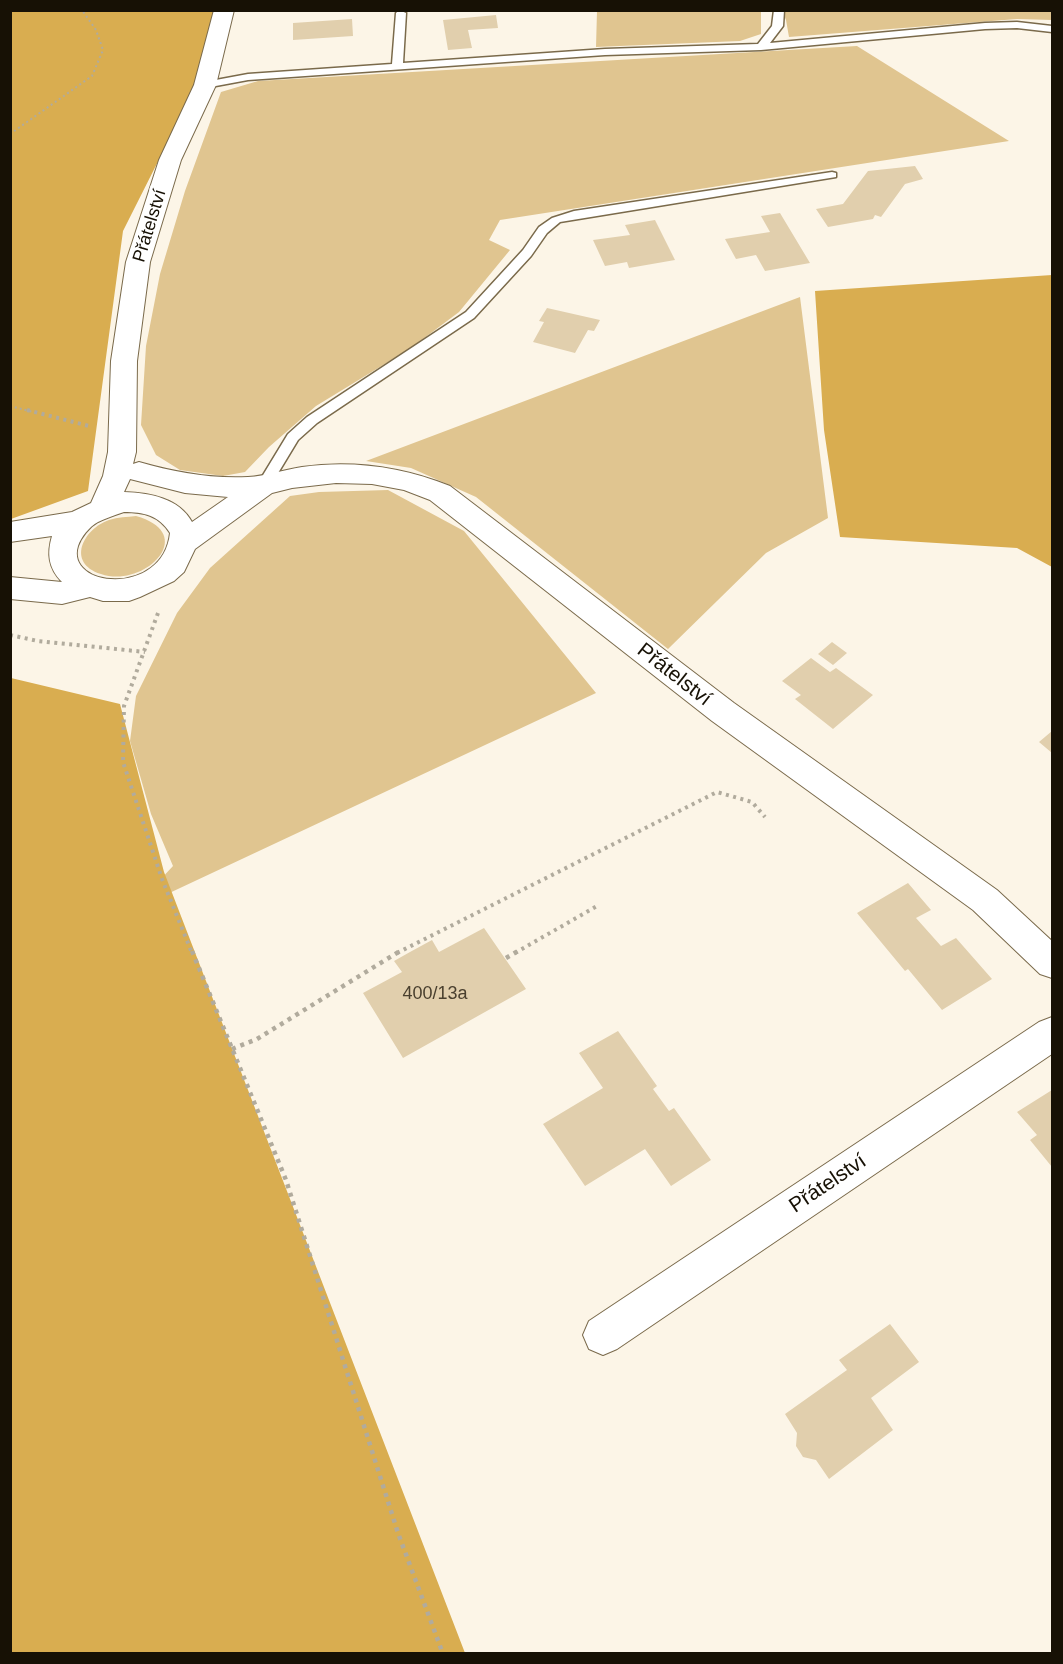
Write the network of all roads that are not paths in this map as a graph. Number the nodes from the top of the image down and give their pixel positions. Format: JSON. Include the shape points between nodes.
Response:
{"nodes":[{"id":1,"x":224,"y":10,"type":"edge"},
{"id":2,"x":779,"y":10,"type":"edge"},
{"id":3,"x":401,"y":14,"type":"dead end"},
{"id":4,"x":1053,"y":29,"type":"edge"},
{"id":5,"x":761,"y":47,"type":"junction"},
{"id":6,"x":397,"y":67,"type":"junction"},
{"id":7,"x":205,"y":85,"type":"junction"},
{"id":8,"x":832,"y":175,"type":"dead end"},
{"id":9,"x":131,"y":462,"type":"junction"},
{"id":10,"x":218,"y":485,"type":"junction"},
{"id":11,"x":264,"y":485,"type":"junction"},
{"id":12,"x":152,"y":505,"type":"junction"},
{"id":13,"x":104,"y":506,"type":"junction"},
{"id":14,"x":76,"y":522,"type":"junction"},
{"id":15,"x":10,"y":532,"type":"edge"},
{"id":16,"x":184,"y":543,"type":"junction"},
{"id":17,"x":89,"y":587,"type":"junction"},
{"id":18,"x":10,"y":588,"type":"edge"},
{"id":19,"x":1053,"y":963,"type":"edge"},
{"id":20,"x":1053,"y":1034,"type":"edge"},
{"id":21,"x":603,"y":1335,"type":"dead end"}],
"edges":[{"from":1,"to":7,"type":"street","name":"Přátelství"},
{"from":2,"to":5,"type":"lane","via":[[777,27]]},
{"from":3,"to":6,"type":"lane"},
{"from":4,"to":5,"type":"lane","via":[[985,26]]},
{"from":5,"to":6,"type":"lane","via":[[605,52]]},
{"from":6,"to":7,"type":"lane","via":[[249,77]]},
{"from":7,"to":9,"type":"street","name":"Přátelství","via":[[170,160],[138,262],[124,361]]},
{"from":8,"to":11,"type":"lane","via":[[574,214],[556,220],[470,315],[299,431]]},
{"from":9,"to":10,"type":"street","name":"Přátelství","via":[[183,484]]},
{"from":9,"to":12,"type":"street","name":"Přátelství"},
{"from":9,"to":13,"type":"street","name":"Přátelství","via":[[117,476]]},
{"from":10,"to":11,"type":"street","name":"Přátelství"},
{"from":10,"to":12,"type":"street","name":"Přátelství"},
{"from":11,"to":16,"type":"street","name":"Přátelství"},
{"from":11,"to":19,"type":"street","name":"Přátelství","via":[[301,477],[362,474],[395,478],[440,493],[723,712],[985,900]]},
{"from":12,"to":13,"type":"street","name":"Přátelství","via":[[121,502]]},
{"from":12,"to":16,"type":"street","via":[[170,513],[181,524]]},
{"from":13,"to":14,"type":"street","name":"Přátelství"},
{"from":14,"to":15,"type":"street"},
{"from":14,"to":17,"type":"street","via":[[60,551],[63,566],[73,579]]},
{"from":16,"to":17,"type":"street","name":"Přátelství","via":[[176,563],[151,582],[109,591]]},
{"from":17,"to":18,"type":"street","via":[[62,593]]},
{"from":20,"to":21,"type":"street","name":"Přátelství"}]}
